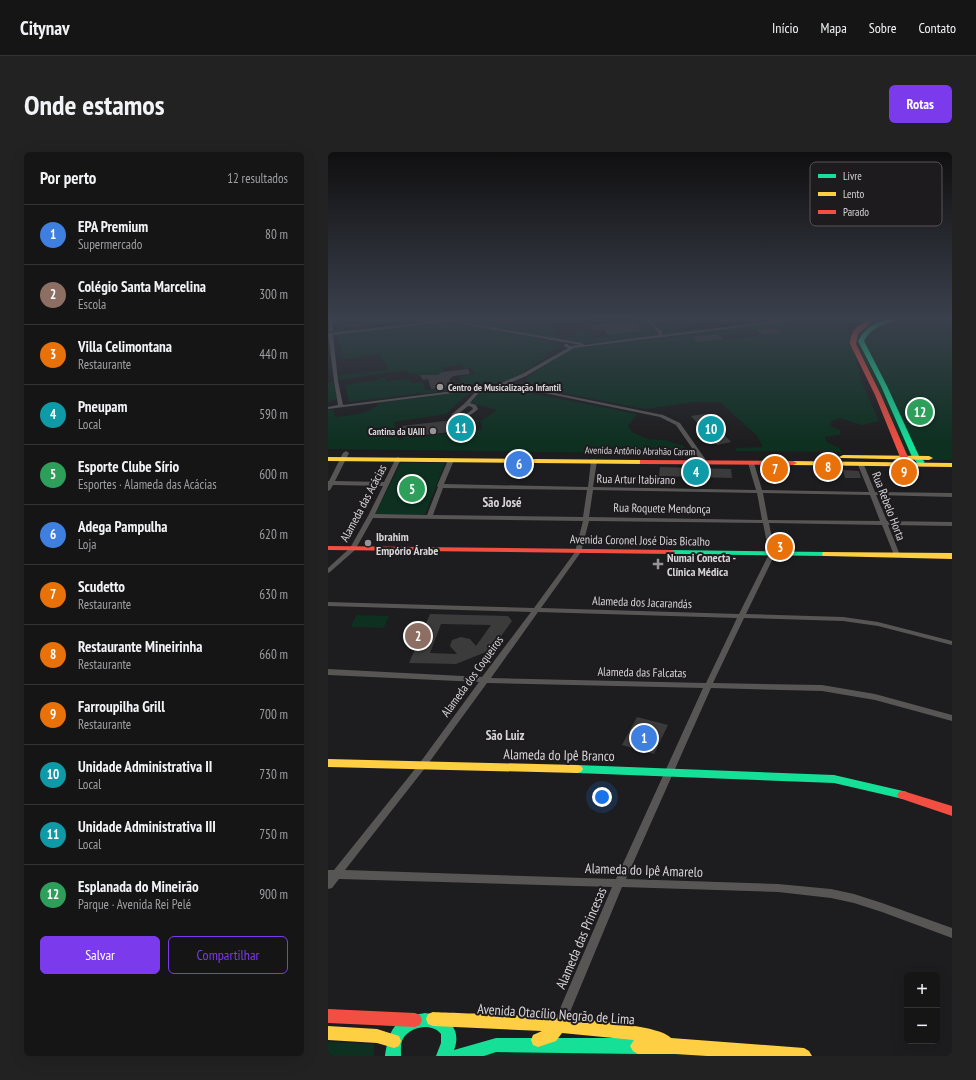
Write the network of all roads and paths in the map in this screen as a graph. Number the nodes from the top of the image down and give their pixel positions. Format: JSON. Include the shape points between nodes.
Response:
{"nodes":[{"id":1,"x":331,"y":359,"type":"edge"},
{"id":2,"x":550,"y":359,"type":"edge"},
{"id":3,"x":861,"y":359,"type":"edge"},
{"id":4,"x":870,"y":359,"type":"edge"},
{"id":5,"x":872,"y":362,"type":"junction"},
{"id":6,"x":862,"y":363,"type":"junction"},
{"id":7,"x":332,"y":375,"type":"edge"},
{"id":8,"x":524,"y":375,"type":"junction"},
{"id":9,"x":508,"y":383,"type":"junction"},
{"id":10,"x":518,"y":383,"type":"junction"},
{"id":11,"x":884,"y":386,"type":"junction"},
{"id":12,"x":513,"y":387,"type":"junction"},
{"id":13,"x":480,"y":388,"type":"junction"},
{"id":14,"x":530,"y":389,"type":"junction"},
{"id":15,"x":878,"y":395,"type":"junction"},
{"id":16,"x":467,"y":404,"type":"dead end"},
{"id":17,"x":341,"y":406,"type":"junction"},
{"id":18,"x":328,"y":408,"type":"edge"},
{"id":19,"x":889,"y":423,"type":"junction"},
{"id":20,"x":903,"y":430,"type":"junction"},
{"id":21,"x":328,"y":453,"type":"edge"},
{"id":22,"x":344,"y":456,"type":"junction"},
{"id":23,"x":904,"y":457,"type":"junction"},
{"id":24,"x":328,"y":458,"type":"edge"},
{"id":25,"x":524,"y":458,"type":"junction"},
{"id":26,"x":916,"y":458,"type":"junction"},
{"id":27,"x":952,"y":458,"type":"edge"},
{"id":28,"x":398,"y":459,"type":"junction"},
{"id":29,"x":702,"y":459,"type":"junction"},
{"id":30,"x":451,"y":460,"type":"junction"},
{"id":31,"x":594,"y":461,"type":"junction"},
{"id":32,"x":751,"y":463,"type":"junction"},
{"id":33,"x":861,"y":465,"type":"junction"},
{"id":34,"x":932,"y":465,"type":"junction"},
{"id":35,"x":952,"y":466,"type":"edge"},
{"id":36,"x":387,"y":484,"type":"junction"},
{"id":37,"x":329,"y":485,"type":"edge"},
{"id":38,"x":440,"y":486,"type":"junction"},
{"id":39,"x":590,"y":490,"type":"junction"},
{"id":40,"x":760,"y":492,"type":"junction"},
{"id":41,"x":873,"y":494,"type":"junction"},
{"id":42,"x":952,"y":495,"type":"edge"},
{"id":43,"x":371,"y":516,"type":"junction"},
{"id":44,"x":429,"y":517,"type":"junction"},
{"id":45,"x":586,"y":519,"type":"junction"},
{"id":46,"x":765,"y":521,"type":"junction"},
{"id":47,"x":883,"y":522,"type":"junction"},
{"id":48,"x":952,"y":524,"type":"edge"},
{"id":49,"x":328,"y":548,"type":"edge"},
{"id":50,"x":353,"y":549,"type":"junction"},
{"id":51,"x":578,"y":552,"type":"junction"},
{"id":52,"x":772,"y":554,"type":"junction"},
{"id":53,"x":897,"y":555,"type":"junction"},
{"id":54,"x":952,"y":556,"type":"edge"},
{"id":55,"x":328,"y":571,"type":"edge"},
{"id":56,"x":328,"y":604,"type":"edge"},
{"id":57,"x":536,"y":609,"type":"junction"},
{"id":58,"x":742,"y":616,"type":"junction"},
{"id":59,"x":952,"y":643,"type":"edge"},
{"id":60,"x":328,"y":672,"type":"edge"},
{"id":61,"x":483,"y":680,"type":"junction"},
{"id":62,"x":708,"y":686,"type":"junction"},
{"id":63,"x":952,"y":718,"type":"edge"},
{"id":64,"x":328,"y":763,"type":"edge"},
{"id":65,"x":422,"y":766,"type":"junction"},
{"id":66,"x":670,"y":773,"type":"junction"},
{"id":67,"x":952,"y":811,"type":"edge"},
{"id":68,"x":332,"y":874,"type":"edge"},
{"id":69,"x":618,"y":883,"type":"junction"},
{"id":70,"x":328,"y":886,"type":"edge"},
{"id":71,"x":952,"y":933,"type":"edge"},
{"id":72,"x":328,"y":1016,"type":"edge"},
{"id":73,"x":433,"y":1019,"type":"junction"},
{"id":74,"x":415,"y":1020,"type":"junction"},
{"id":75,"x":559,"y":1026,"type":"junction"},
{"id":76,"x":328,"y":1033,"type":"edge"},
{"id":77,"x":394,"y":1041,"type":"junction"},
{"id":78,"x":523,"y":1044,"type":"junction"},
{"id":79,"x":675,"y":1046,"type":"junction"},
{"id":80,"x":393,"y":1056,"type":"edge"},
{"id":81,"x":444,"y":1056,"type":"edge"},
{"id":82,"x":457,"y":1056,"type":"edge"},
{"id":83,"x":804,"y":1056,"type":"edge"}],
"edges":[{"from":1,"to":7,"type":"street"},
{"from":2,"to":8,"type":"street"},
{"from":3,"to":6,"type":"main road"},
{"from":4,"to":5,"type":"main road"},
{"from":5,"to":6,"type":"main road"},
{"from":5,"to":11,"type":"main road"},
{"from":6,"to":15,"type":"main road"},
{"from":7,"to":17,"type":"street"},
{"from":8,"to":9,"type":"street"},
{"from":8,"to":10,"type":"street"},
{"from":9,"to":10,"type":"street"},
{"from":9,"to":12,"type":"street"},
{"from":9,"to":13,"type":"street"},
{"from":10,"to":12,"type":"street"},
{"from":10,"to":14,"type":"street"},
{"from":11,"to":15,"type":"main road"},
{"from":11,"to":20,"type":"main road"},
{"from":12,"to":14,"type":"street"},
{"from":13,"to":16,"type":"street"},
{"from":13,"to":17,"type":"street"},
{"from":14,"to":29,"type":"street","via":[[672,420],[678,424]]},
{"from":15,"to":19,"type":"main road"},
{"from":17,"to":18,"type":"street"},
{"from":19,"to":20,"type":"main road"},
{"from":19,"to":23,"type":"main road"},
{"from":20,"to":26,"type":"main road"},
{"from":21,"to":22,"type":"main road","name":"Avenida Antônio Abrahão Caram"},
{"from":22,"to":24,"type":"main road","name":"Avenida Antônio Abrahão Caram"},
{"from":22,"to":25,"type":"main road","name":"Avenida Antônio Abrahão Caram"},
{"from":22,"to":28,"type":"main road","name":"Avenida Antônio Abrahão Caram"},
{"from":22,"to":37,"type":"street"},
{"from":23,"to":26,"type":"main road","name":"Avenida Antônio Abrahão Caram"},
{"from":23,"to":29,"type":"main road","name":"Avenida Antônio Abrahão Caram"},
{"from":25,"to":29,"type":"main road","name":"Avenida Antônio Abrahão Caram"},
{"from":25,"to":30,"type":"main road","name":"Avenida Antônio Abrahão Caram"},
{"from":25,"to":31,"type":"main road","name":"Avenida Antônio Abrahão Caram"},
{"from":26,"to":27,"type":"main road","name":"Avenida Antônio Abrahão Caram"},
{"from":26,"to":34,"type":"main road"},
{"from":28,"to":30,"type":"main road","name":"Avenida Antônio Abrahão Caram"},
{"from":28,"to":36,"type":"street","name":"Alameda das Acácias"},
{"from":29,"to":31,"type":"main road","name":"Avenida Antônio Abrahão Caram"},
{"from":29,"to":32,"type":"main road","name":"Avenida Antônio Abrahão Caram"},
{"from":30,"to":38,"type":"street"},
{"from":31,"to":39,"type":"street","name":"Alameda dos Coqueiros"},
{"from":32,"to":33,"type":"main road","name":"Avenida Antônio Abrahão Caram"},
{"from":32,"to":40,"type":"street"},
{"from":33,"to":34,"type":"main road","name":"Avenida Antônio Abrahão Caram"},
{"from":33,"to":41,"type":"street","name":"Rua Rebelo Horta"},
{"from":34,"to":35,"type":"main road","name":"Avenida Antônio Abrahão Caram"},
{"from":36,"to":37,"type":"street"},
{"from":36,"to":43,"type":"street","name":"Alameda das Acácias"},
{"from":38,"to":39,"type":"street","name":"Rua Artur Itabirano"},
{"from":38,"to":44,"type":"street"},
{"from":39,"to":40,"type":"street","name":"Rua Artur Itabirano"},
{"from":39,"to":45,"type":"street","name":"Alameda dos Coqueiros"},
{"from":40,"to":41,"type":"street","name":"Rua Artur Itabirano"},
{"from":40,"to":46,"type":"street"},
{"from":41,"to":42,"type":"street","name":"Rua Artur Itabirano"},
{"from":41,"to":47,"type":"street","name":"Rua Rebelo Horta"},
{"from":43,"to":44,"type":"street","name":"Rua Roquete Mendonça"},
{"from":43,"to":50,"type":"street","name":"Alameda das Acácias"},
{"from":44,"to":45,"type":"street","name":"Rua Roquete Mendonça"},
{"from":45,"to":46,"type":"street","name":"Rua Roquete Mendonça"},
{"from":45,"to":51,"type":"street","name":"Alameda dos Coqueiros"},
{"from":46,"to":47,"type":"street","name":"Rua Roquete Mendonça"},
{"from":46,"to":52,"type":"street"},
{"from":47,"to":48,"type":"street","name":"Rua Roquete Mendonça"},
{"from":47,"to":53,"type":"street","name":"Rua Rebelo Horta"},
{"from":49,"to":50,"type":"main road","name":"Avenida Coronel José Dias Bicalho"},
{"from":50,"to":51,"type":"main road","name":"Avenida Coronel José Dias Bicalho"},
{"from":50,"to":55,"type":"street","name":"Alameda das Acácias"},
{"from":51,"to":52,"type":"main road","name":"Avenida Coronel José Dias Bicalho"},
{"from":51,"to":57,"type":"street","name":"Alameda dos Coqueiros"},
{"from":52,"to":53,"type":"main road","name":"Avenida Coronel José Dias Bicalho"},
{"from":52,"to":58,"type":"street","name":"Alameda das Princesas"},
{"from":53,"to":54,"type":"main road","name":"Avenida Coronel José Dias Bicalho"},
{"from":56,"to":57,"type":"street","name":"Alameda dos Jacarandás"},
{"from":57,"to":58,"type":"street","name":"Alameda dos Jacarandás"},
{"from":57,"to":61,"type":"street","name":"Alameda dos Coqueiros"},
{"from":58,"to":59,"type":"street","name":"Alameda dos Jacarandás","via":[[843,619],[878,624]]},
{"from":58,"to":62,"type":"street","name":"Alameda das Princesas"},
{"from":60,"to":61,"type":"street","name":"Alameda das Falcatas"},
{"from":61,"to":62,"type":"street","name":"Alameda das Falcatas"},
{"from":61,"to":65,"type":"street","name":"Alameda dos Coqueiros"},
{"from":62,"to":63,"type":"street","name":"Alameda das Falcatas","via":[[822,688],[876,697]]},
{"from":62,"to":66,"type":"street","name":"Alameda das Princesas"},
{"from":64,"to":65,"type":"main road","name":"Alameda do Ipê Branco"},
{"from":65,"to":66,"type":"main road","name":"Alameda do Ipê Branco"},
{"from":65,"to":68,"type":"street","name":"Alameda dos Coqueiros"},
{"from":66,"to":67,"type":"main road","name":"Alameda do Ipê Branco","via":[[848,781]]},
{"from":66,"to":69,"type":"street","name":"Alameda das Princesas"},
{"from":68,"to":69,"type":"street","name":"Alameda do Ipê Amarelo"},
{"from":68,"to":70,"type":"street","name":"Alameda dos Coqueiros"},
{"from":69,"to":71,"type":"street","name":"Alameda do Ipê Amarelo","via":[[826,892],[868,903]]},
{"from":69,"to":75,"type":"street","name":"Alameda das Princesas"},
{"from":72,"to":74,"type":"main road","name":"Avenida Otacílio Negrão de Lima"},
{"from":73,"to":74,"type":"main road","name":"Avenida Otacílio Negrão de Lima"},
{"from":73,"to":75,"type":"main road","name":"Avenida Otacílio Negrão de Lima"},
{"from":73,"to":81,"type":"main road","via":[[445,1028],[448,1035]]},
{"from":74,"to":77,"type":"main road","via":[[406,1025]]},
{"from":75,"to":78,"type":"main road","via":[[555,1034],[549,1038]]},
{"from":75,"to":79,"type":"main road","name":"Avenida Otacílio Negrão de Lima","via":[[638,1033]]},
{"from":76,"to":77,"type":"main road","via":[[377,1036]]},
{"from":77,"to":80,"type":"main road"},
{"from":78,"to":79,"type":"main road","name":"Avenida Otacílio Negrão de Lima"},
{"from":78,"to":82,"type":"main road","name":"Avenida Otacílio Negrão de Lima","via":[[496,1045]]},
{"from":79,"to":83,"type":"main road","name":"Avenida Otacílio Negrão de Lima"}]}
